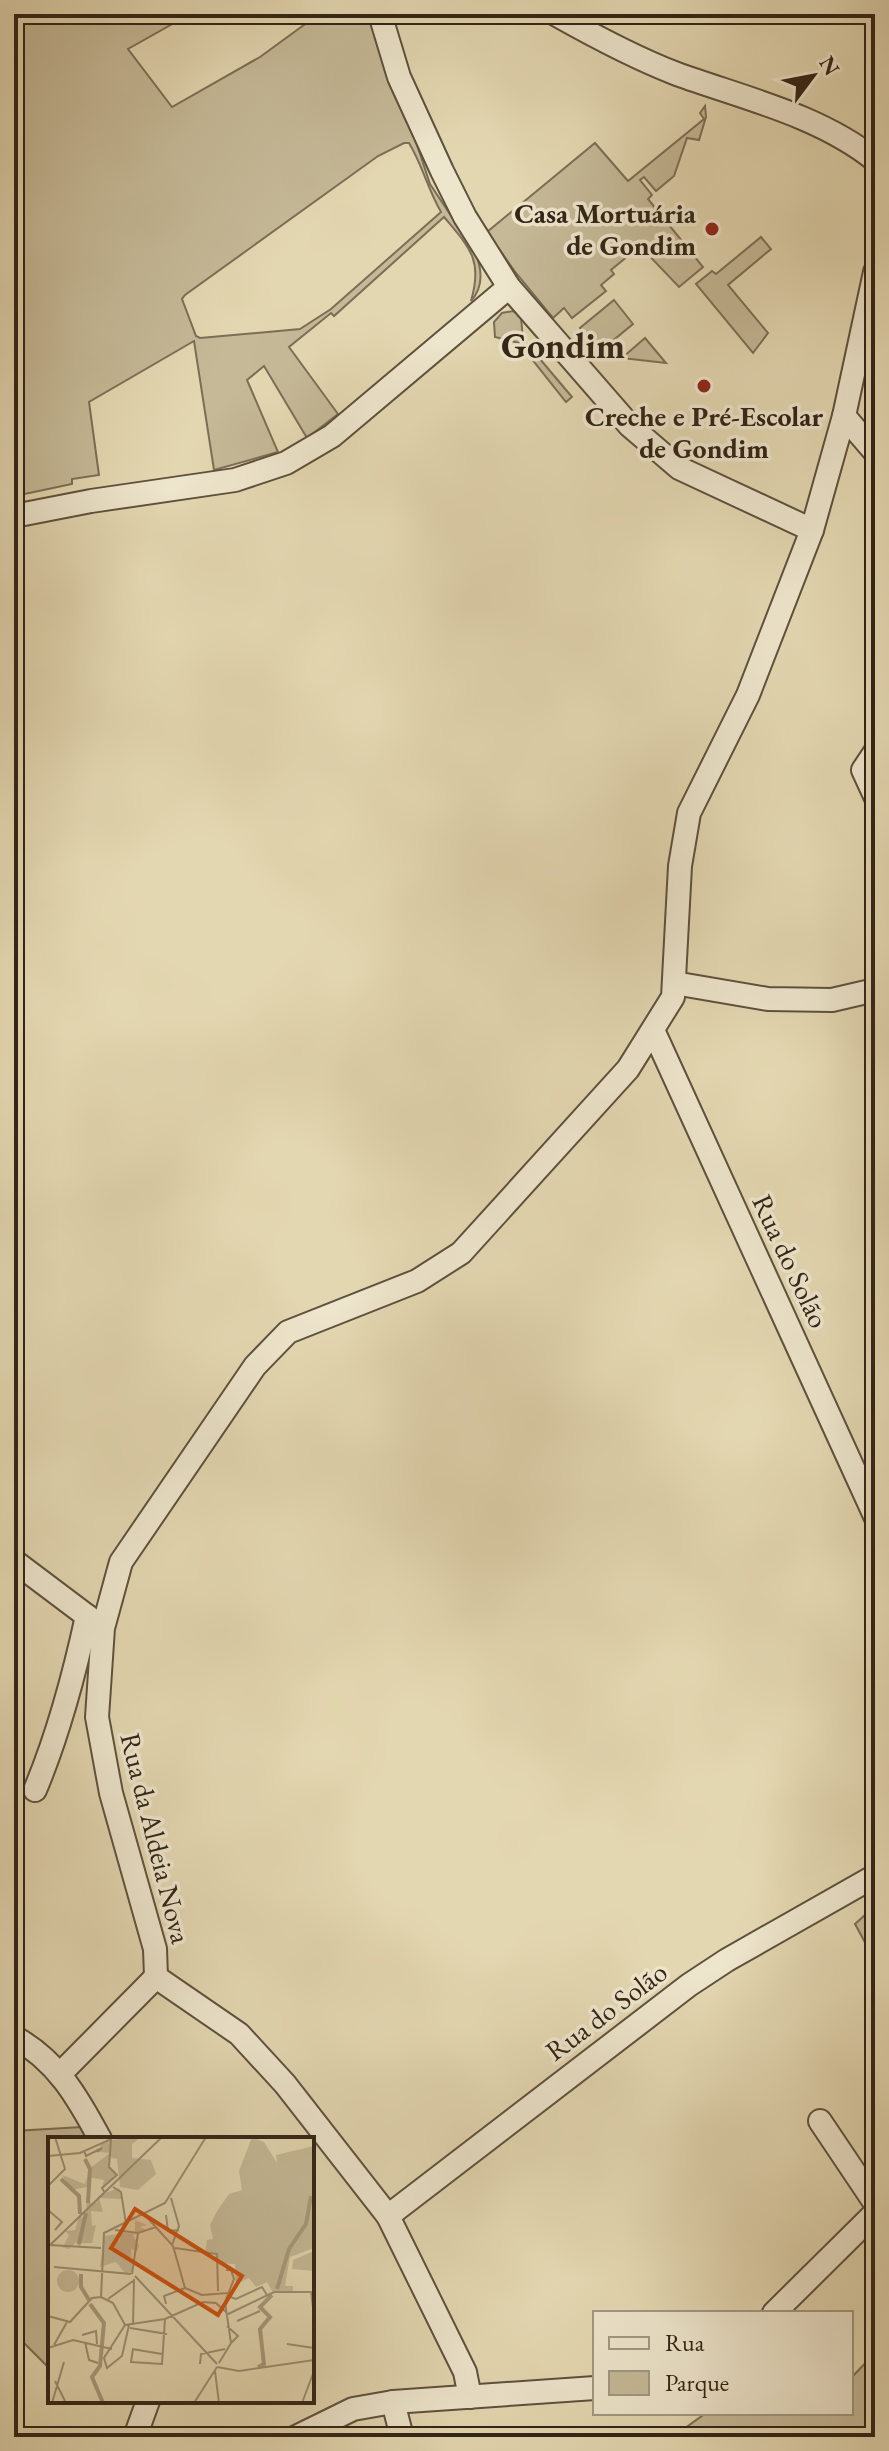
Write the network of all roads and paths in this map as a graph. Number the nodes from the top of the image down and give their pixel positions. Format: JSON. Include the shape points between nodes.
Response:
{"nodes":[{"id":1,"x":380,"y":14,"type":"edge"},
{"id":2,"x":555,"y":14,"type":"edge"},
{"id":3,"x":875,"y":160,"type":"edge"},
{"id":4,"x":875,"y":272,"type":"edge"},
{"id":5,"x":509,"y":287,"type":"junction"},
{"id":6,"x":844,"y":416,"type":"junction"},
{"id":7,"x":875,"y":452,"type":"edge"},
{"id":8,"x":14,"y":516,"type":"edge"},
{"id":9,"x":812,"y":530,"type":"junction"},
{"id":10,"x":875,"y":752,"type":"edge"},
{"id":11,"x":875,"y":796,"type":"edge"},
{"id":12,"x":674,"y":983,"type":"junction"},
{"id":13,"x":875,"y":990,"type":"edge"},
{"id":14,"x":653,"y":1030,"type":"junction"},
{"id":15,"x":867,"y":1478,"type":"edge"},
{"id":16,"x":875,"y":1516,"type":"edge"},
{"id":17,"x":14,"y":1561,"type":"edge"},
{"id":18,"x":95,"y":1622,"type":"junction"},
{"id":19,"x":35,"y":1790,"type":"dead end"},
{"id":20,"x":875,"y":1876,"type":"edge"},
{"id":21,"x":156,"y":1977,"type":"junction"},
{"id":22,"x":14,"y":2037,"type":"edge"},
{"id":23,"x":61,"y":2073,"type":"junction"},
{"id":24,"x":820,"y":2121,"type":"dead end"},
{"id":25,"x":99,"y":2137,"type":"edge"},
{"id":26,"x":875,"y":2203,"type":"edge"},
{"id":27,"x":875,"y":2213,"type":"edge"},
{"id":28,"x":388,"y":2216,"type":"junction"},
{"id":29,"x":776,"y":2311,"type":"edge"},
{"id":30,"x":593,"y":2388,"type":"edge"},
{"id":31,"x":470,"y":2397,"type":"junction"},
{"id":32,"x":393,"y":2402,"type":"junction"},
{"id":33,"x":147,"y":2403,"type":"edge"},
{"id":34,"x":135,"y":2437,"type":"edge"},
{"id":35,"x":296,"y":2437,"type":"edge"},
{"id":36,"x":402,"y":2437,"type":"edge"}],
"edges":[{"from":1,"to":5,"type":"street","via":[[399,77],[442,171]]},
{"from":2,"to":3,"type":"street","via":[[676,74],[830,132]]},
{"from":4,"to":6,"type":"street"},
{"from":5,"to":8,"type":"street","via":[[332,436],[286,463],[235,480]]},
{"from":5,"to":9,"type":"street","via":[[630,426],[679,468]]},
{"from":6,"to":7,"type":"street"},
{"from":6,"to":9,"type":"street"},
{"from":9,"to":12,"type":"street","via":[[748,695],[689,813],[680,866]]},
{"from":10,"to":11,"type":"street","via":[[863,770]]},
{"from":12,"to":13,"type":"street","via":[[768,999],[832,1000]]},
{"from":12,"to":14,"type":"street","via":[[673,997]]},
{"from":14,"to":15,"type":"street","name":"Rua do Solão"},
{"from":14,"to":18,"type":"street","via":[[628,1069],[461,1253],[417,1281],[288,1332],[255,1366],[121,1562]]},
{"from":15,"to":16,"type":"street","name":"Rua do Solão"},
{"from":17,"to":18,"type":"street"},
{"from":18,"to":19,"type":"street"},
{"from":18,"to":21,"type":"street","name":"Rua da Aldeia Nova","via":[[97,1717],[111,1793],[155,1949]]},
{"from":20,"to":28,"type":"street","name":"Rua do Solão","via":[[689,1985]]},
{"from":21,"to":23,"type":"street"},
{"from":21,"to":28,"type":"street","name":"Rua da Aldeia Nova","via":[[239,2034]]},
{"from":22,"to":23,"type":"street"},
{"from":23,"to":25,"type":"street"},
{"from":24,"to":26,"type":"street"},
{"from":27,"to":29,"type":"street"},
{"from":28,"to":31,"type":"street","name":"Rua da Aldeia Nova","via":[[465,2372]]},
{"from":30,"to":31,"type":"street"},
{"from":31,"to":32,"type":"street"},
{"from":32,"to":35,"type":"street","via":[[353,2409]]},
{"from":32,"to":36,"type":"street"},
{"from":33,"to":34,"type":"street"}]}
